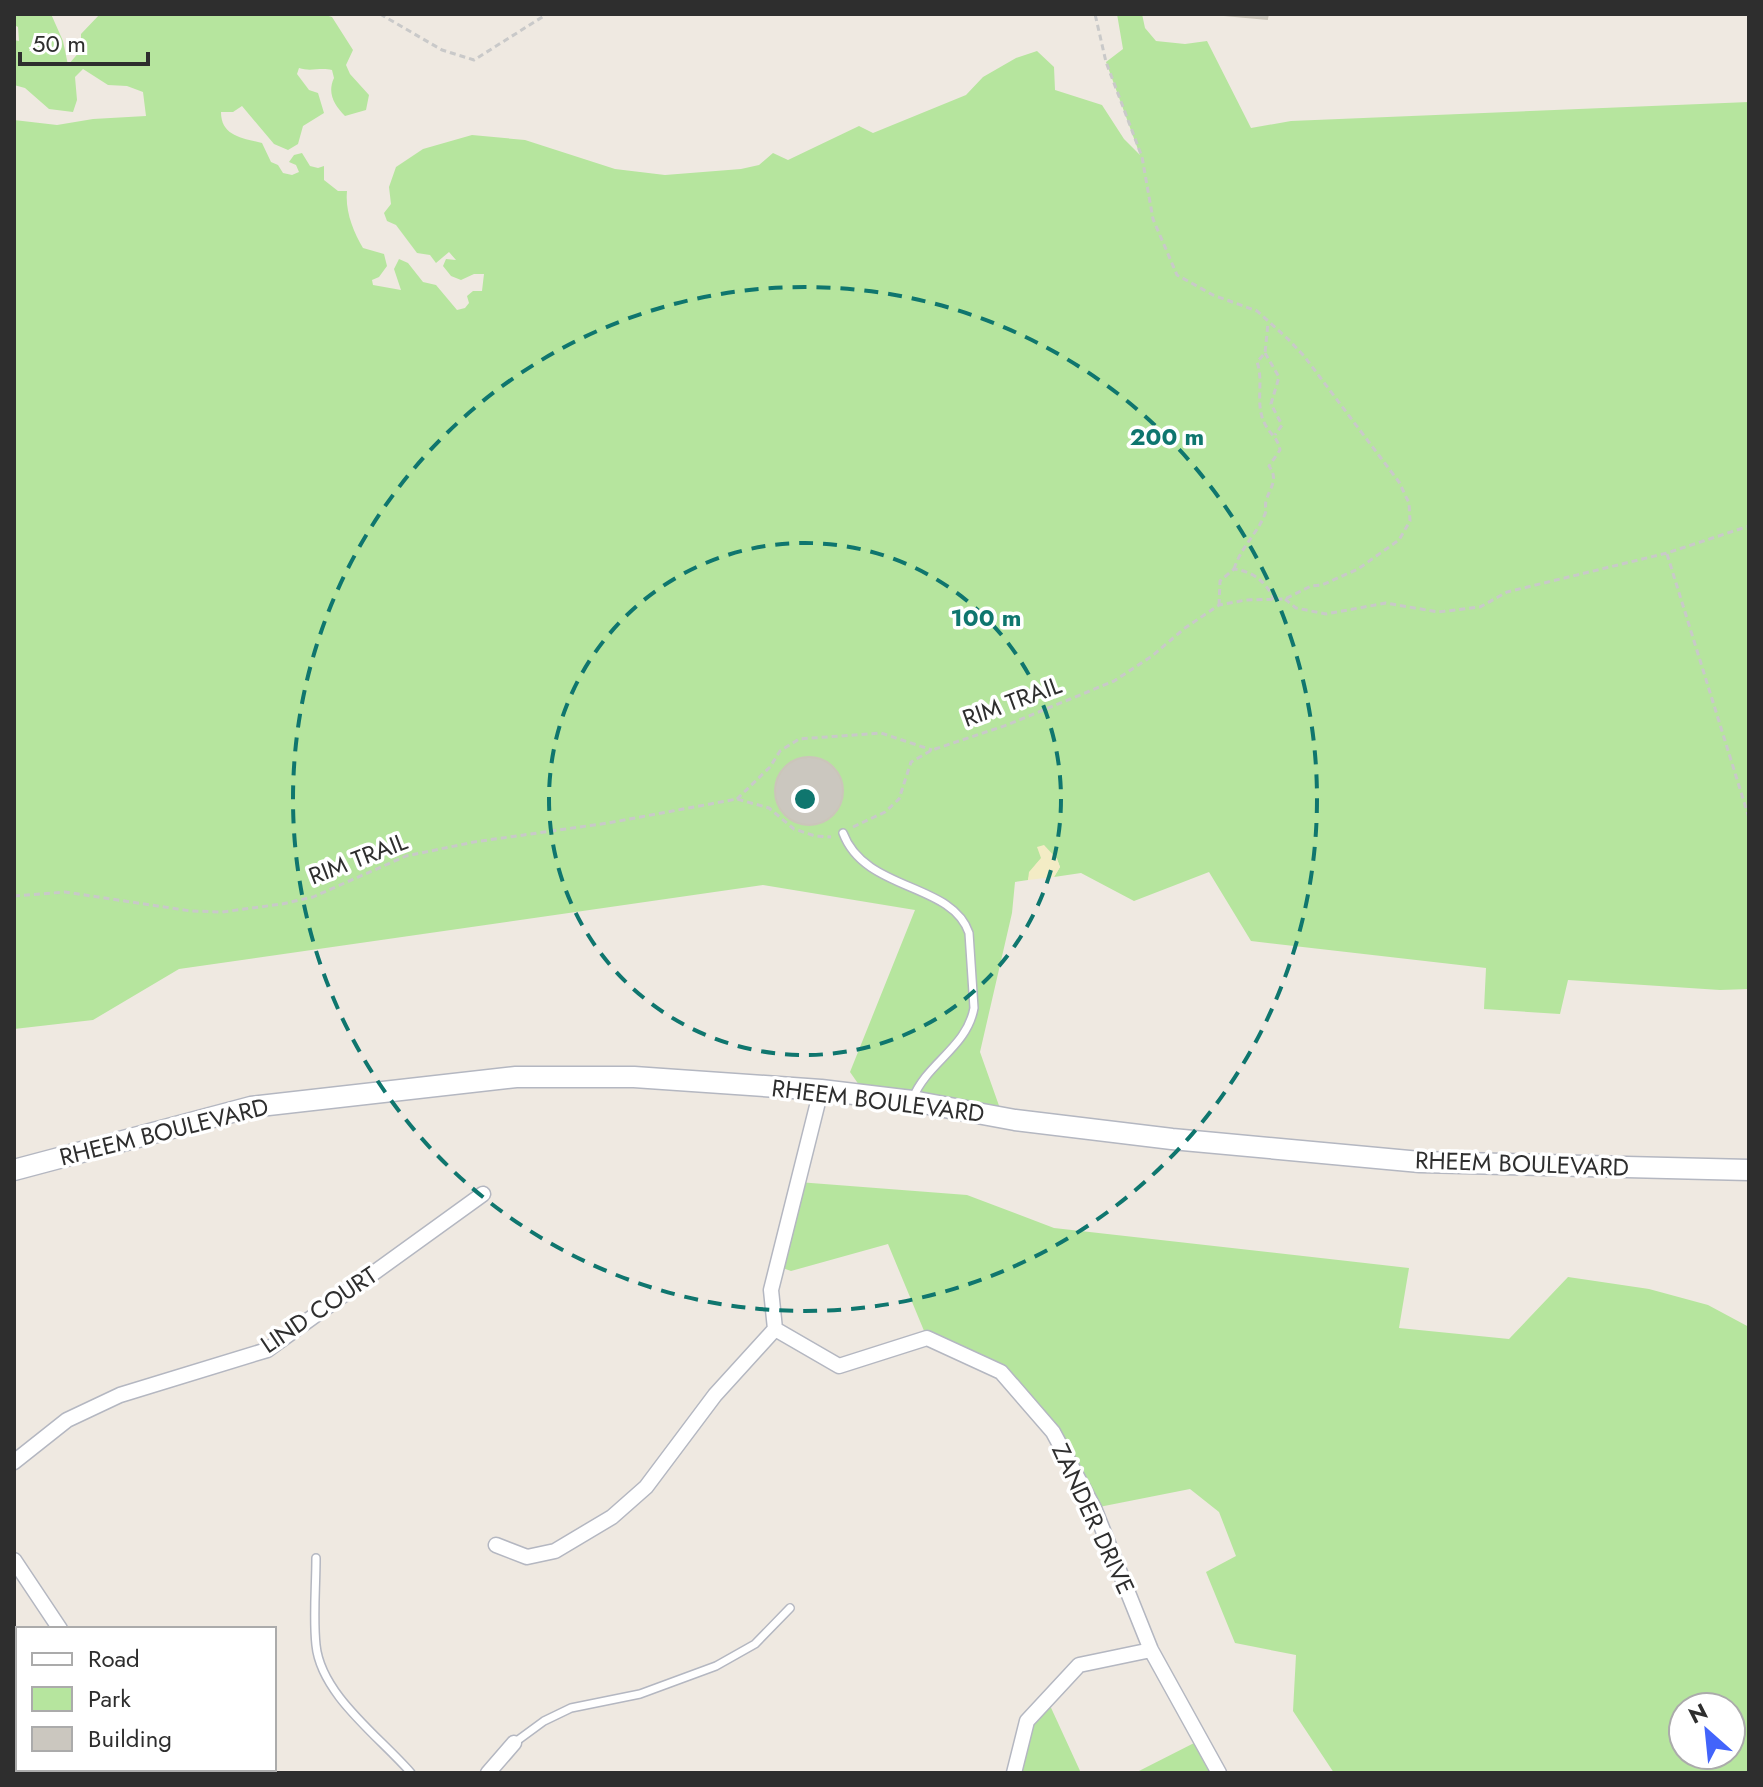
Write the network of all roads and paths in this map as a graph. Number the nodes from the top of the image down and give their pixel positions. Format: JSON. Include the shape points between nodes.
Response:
{"nodes":[{"id":1,"x":380,"y":14,"type":"edge"},
{"id":2,"x":547,"y":14,"type":"edge"},
{"id":3,"x":1095,"y":14,"type":"edge"},
{"id":4,"x":1268,"y":322,"type":"junction"},
{"id":5,"x":1265,"y":353,"type":"junction"},
{"id":6,"x":1275,"y":435,"type":"junction"},
{"id":7,"x":1749,"y":526,"type":"edge"},
{"id":8,"x":1667,"y":553,"type":"junction"},
{"id":9,"x":1234,"y":569,"type":"junction"},
{"id":10,"x":1274,"y":599,"type":"junction"},
{"id":11,"x":1285,"y":599,"type":"junction"},
{"id":12,"x":1219,"y":605,"type":"junction"},
{"id":13,"x":932,"y":750,"type":"junction"},
{"id":14,"x":737,"y":799,"type":"junction"},
{"id":15,"x":1749,"y":818,"type":"edge"},
{"id":16,"x":843,"y":833,"type":"junction"},
{"id":17,"x":14,"y":896,"type":"edge"},
{"id":18,"x":821,"y":1090,"type":"junction"},
{"id":19,"x":912,"y":1101,"type":"junction"},
{"id":20,"x":14,"y":1170,"type":"edge"},
{"id":21,"x":1749,"y":1170,"type":"edge"},
{"id":22,"x":483,"y":1194,"type":"dead end"},
{"id":23,"x":775,"y":1329,"type":"junction"},
{"id":24,"x":14,"y":1462,"type":"edge"},
{"id":25,"x":496,"y":1545,"type":"dead end"},
{"id":26,"x":316,"y":1558,"type":"dead end"},
{"id":27,"x":14,"y":1560,"type":"edge"},
{"id":28,"x":790,"y":1608,"type":"dead end"},
{"id":29,"x":59,"y":1627,"type":"edge"},
{"id":30,"x":1151,"y":1650,"type":"junction"},
{"id":31,"x":514,"y":1743,"type":"joint"},
{"id":32,"x":411,"y":1773,"type":"edge"},
{"id":33,"x":488,"y":1773,"type":"edge"},
{"id":34,"x":1014,"y":1773,"type":"edge"},
{"id":35,"x":1219,"y":1773,"type":"edge"}],
"edges":[{"from":1,"to":2,"type":"path","via":[[442,50],[474,60]]},
{"from":3,"to":4,"type":"path","name":"RIM TRAIL","via":[[1106,62],[1142,157],[1153,219],[1177,275],[1257,311]]},
{"from":4,"to":5,"type":"path"},
{"from":4,"to":11,"type":"path","name":"RIM TRAIL","via":[[1304,356],[1399,482],[1409,503],[1410,521],[1399,540],[1358,569]]},
{"from":5,"to":6,"type":"path","via":[[1257,362],[1259,398],[1264,424]]},
{"from":5,"to":6,"type":"path","via":[[1279,377],[1271,404],[1282,425]]},
{"from":6,"to":9,"type":"path","via":[[1280,450],[1269,466],[1273,489]]},
{"from":7,"to":8,"type":"path"},
{"from":8,"to":11,"type":"path","via":[[1507,592],[1480,607],[1438,612],[1386,603],[1326,614],[1296,608]]},
{"from":8,"to":15,"type":"path"},
{"from":9,"to":10,"type":"path","via":[[1249,571]]},
{"from":9,"to":12,"type":"path","via":[[1220,581]]},
{"from":10,"to":11,"type":"path","name":"RIM TRAIL"},
{"from":10,"to":12,"type":"path","name":"RIM TRAIL"},
{"from":12,"to":13,"type":"path","name":"RIM TRAIL","via":[[1114,681]]},
{"from":13,"to":14,"type":"path","via":[[881,733],[799,739],[780,751]]},
{"from":13,"to":16,"type":"path","name":"RIM TRAIL","via":[[911,762],[899,799]]},
{"from":14,"to":16,"type":"path","name":"RIM TRAIL","via":[[769,808],[794,829],[815,836]]},
{"from":14,"to":17,"type":"path","name":"RIM TRAIL","via":[[419,853],[313,897],[282,904],[222,912],[65,892]]},
{"from":16,"to":19,"type":"lane","via":[[850,849],[869,867],[955,912],[969,933],[972,1019],[967,1032],[918,1086]]},
{"from":18,"to":19,"type":"street","name":"RHEEM BOULEVARD"},
{"from":18,"to":20,"type":"street","name":"RHEEM BOULEVARD","via":[[634,1077],[516,1077],[251,1107]]},
{"from":18,"to":23,"type":"street","via":[[771,1290]]},
{"from":19,"to":21,"type":"street","name":"RHEEM BOULEVARD","via":[[1172,1139],[1420,1162]]},
{"from":22,"to":24,"type":"street","name":"LIND COURT","via":[[267,1350],[120,1395],[67,1420]]},
{"from":23,"to":25,"type":"street","via":[[715,1395],[646,1487],[612,1517],[555,1551],[527,1557]]},
{"from":23,"to":30,"type":"street","name":"ZANDER DRIVE","via":[[839,1366],[927,1338],[1001,1372],[1053,1432],[1094,1508]]},
{"from":26,"to":32,"type":"lane","via":[[316,1648],[329,1681]]},
{"from":27,"to":29,"type":"street"},
{"from":28,"to":31,"type":"lane","via":[[755,1644],[716,1666],[640,1694],[571,1708]]},
{"from":30,"to":34,"type":"street","via":[[1079,1665],[1027,1721]]},
{"from":30,"to":35,"type":"street","name":"ZANDER DRIVE"},
{"from":31,"to":33,"type":"street"}]}
